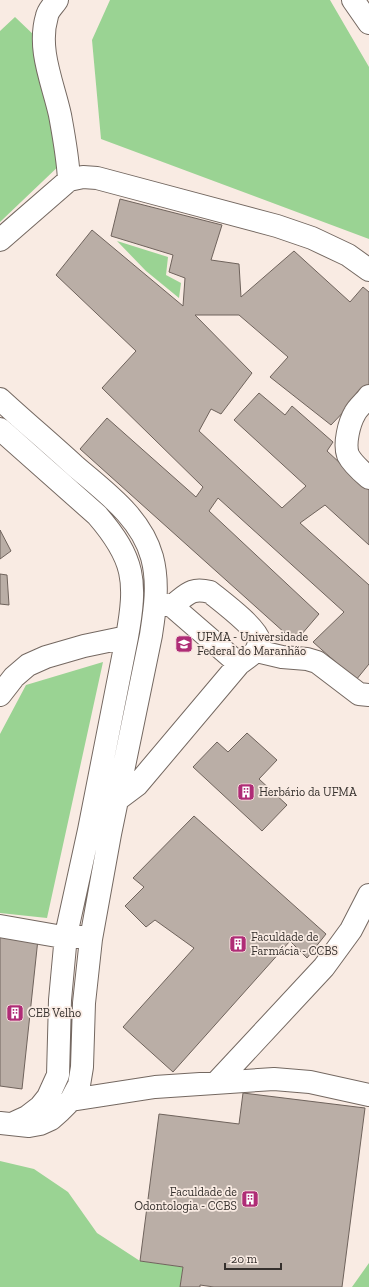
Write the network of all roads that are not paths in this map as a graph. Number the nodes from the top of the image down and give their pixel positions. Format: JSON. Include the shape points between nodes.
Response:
{"nodes":[{"id":1,"x":57,"y":0,"type":"edge"},
{"id":2,"x":353,"y":0,"type":"edge"},
{"id":3,"x":369,"y":23,"type":"edge"},
{"id":4,"x":69,"y":180,"type":"junction"},
{"id":5,"x":0,"y":240,"type":"edge"},
{"id":6,"x":369,"y":270,"type":"edge"},
{"id":7,"x":369,"y":396,"type":"edge"},
{"id":8,"x":0,"y":399,"type":"edge"},
{"id":9,"x":0,"y":429,"type":"edge"},
{"id":10,"x":369,"y":478,"type":"edge"},
{"id":11,"x":164,"y":605,"type":"junction"},
{"id":12,"x":127,"y":637,"type":"junction"},
{"id":13,"x":247,"y":658,"type":"junction"},
{"id":14,"x":0,"y":695,"type":"edge"},
{"id":15,"x":369,"y":696,"type":"edge"},
{"id":16,"x":117,"y":800,"type":"junction"},
{"id":17,"x":369,"y":895,"type":"edge"},
{"id":18,"x":0,"y":926,"type":"edge"},
{"id":19,"x":66,"y":935,"type":"junction"},
{"id":20,"x":90,"y":939,"type":"junction"},
{"id":21,"x":217,"y":1082,"type":"junction"},
{"id":22,"x":369,"y":1095,"type":"edge"},
{"id":23,"x":71,"y":1100,"type":"junction"},
{"id":24,"x":5,"y":1124,"type":"edge"}],
"edges":[{"from":1,"to":4,"type":"street","via":[[47,14],[44,38],[47,68],[60,114],[68,159]]},
{"from":2,"to":3,"type":"street"},
{"from":4,"to":5,"type":"street"},
{"from":4,"to":6,"type":"street","via":[[97,178],[276,226],[312,238],[348,255]]},
{"from":7,"to":10,"type":"street","via":[[355,413],[346,444],[348,456]]},
{"from":8,"to":11,"type":"street","via":[[118,502],[138,526],[147,541]]},
{"from":9,"to":12,"type":"street","via":[[97,515],[119,543],[132,574],[133,591]]},
{"from":11,"to":13,"type":"street"},
{"from":11,"to":13,"type":"street","via":[[192,590],[210,592],[254,630],[259,645]]},
{"from":11,"to":16,"type":"street","via":[[151,636]]},
{"from":12,"to":14,"type":"street","via":[[84,646],[28,665],[14,677]]},
{"from":12,"to":19,"type":"street"},
{"from":13,"to":15,"type":"street","via":[[282,657],[317,662],[358,694]]},
{"from":13,"to":16,"type":"street","via":[[137,785]]},
{"from":16,"to":20,"type":"street"},
{"from":17,"to":21,"type":"street","via":[[351,930],[324,967]]},
{"from":18,"to":19,"type":"street","via":[[57,936]]},
{"from":19,"to":20,"type":"street"},
{"from":19,"to":24,"type":"street","via":[[60,1000],[58,1075],[48,1097],[40,1107],[27,1117]]},
{"from":20,"to":23,"type":"street","via":[[82,1067],[79,1085]]},
{"from":21,"to":22,"type":"street","via":[[294,1080]]},
{"from":21,"to":23,"type":"street","via":[[155,1087]]},
{"from":23,"to":24,"type":"street","via":[[51,1119],[40,1124]]}]}
